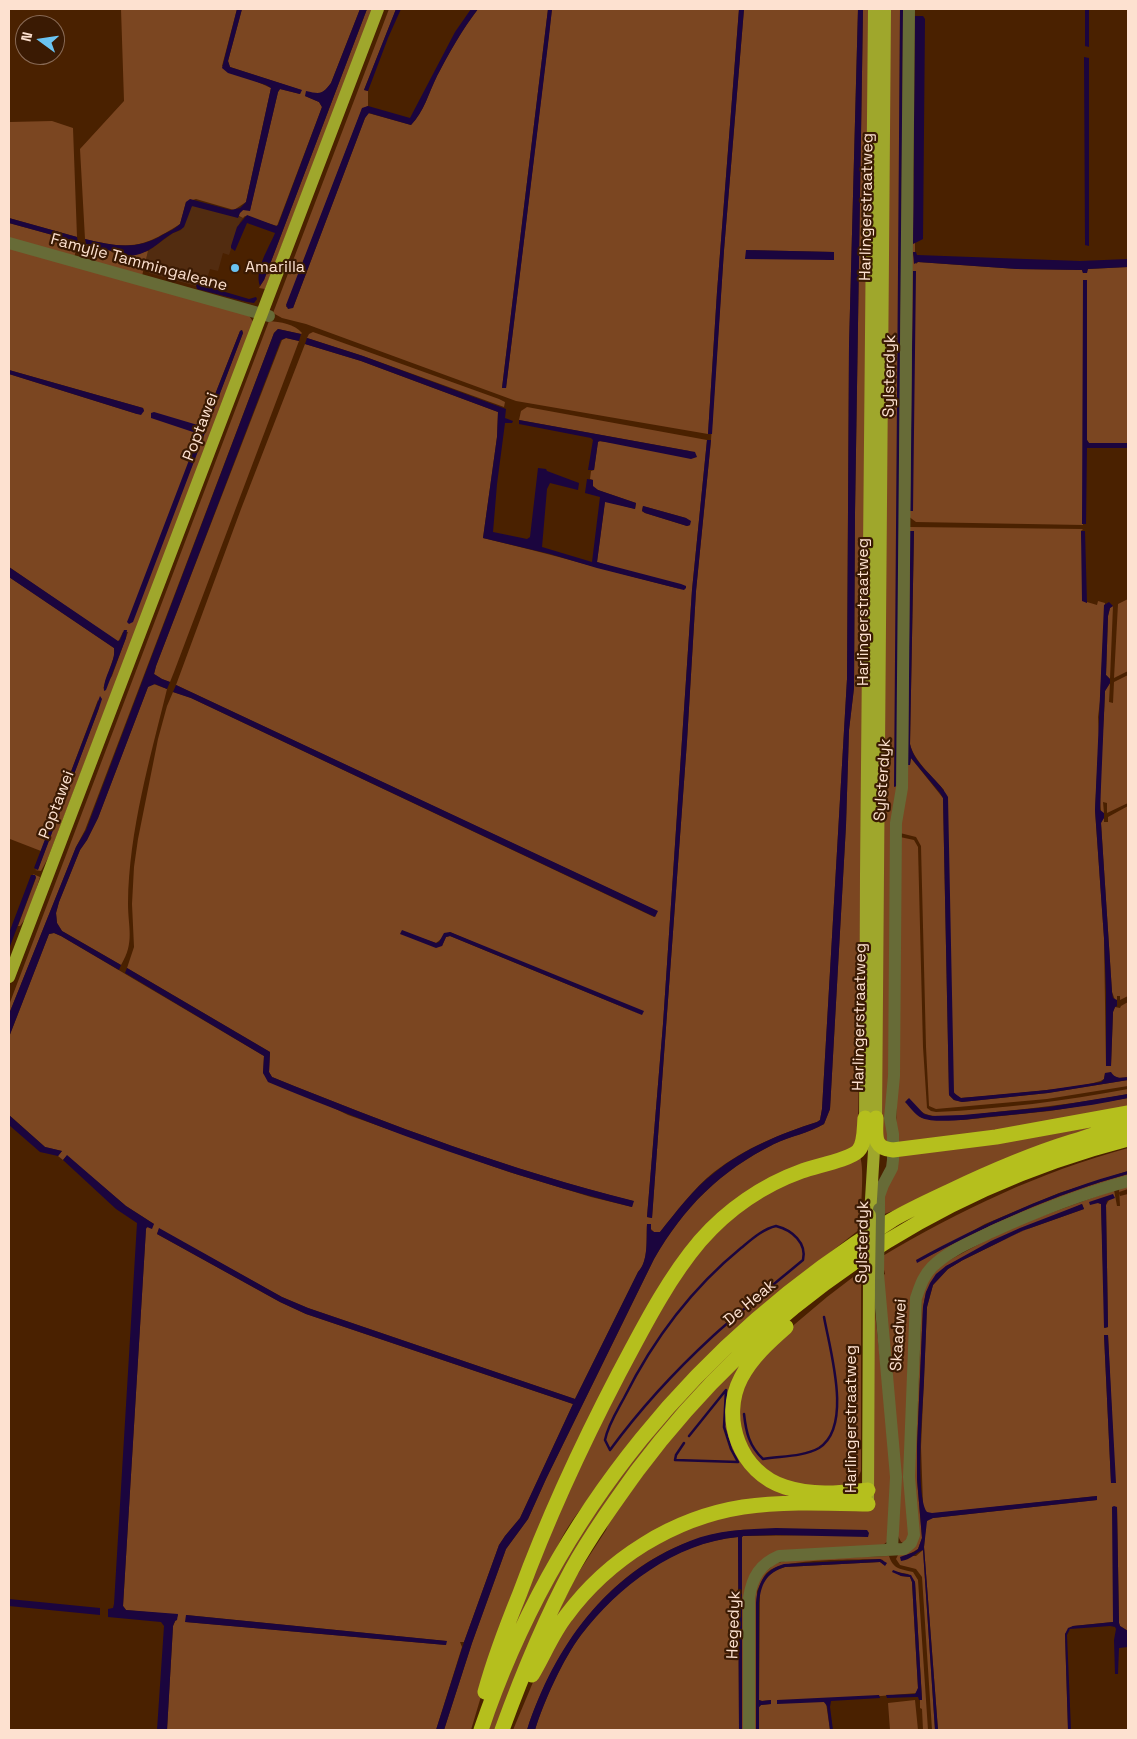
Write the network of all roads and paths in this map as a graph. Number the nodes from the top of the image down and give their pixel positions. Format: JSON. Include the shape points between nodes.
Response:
{"nodes":[{"id":1,"x":378,"y":9,"type":"edge"},
{"id":2,"x":874,"y":9,"type":"edge"},
{"id":3,"x":885,"y":9,"type":"edge"},
{"id":4,"x":909,"y":9,"type":"edge"},
{"id":5,"x":9,"y":243,"type":"edge"},
{"id":6,"x":265,"y":315,"type":"junction"},
{"id":7,"x":9,"y":977,"type":"edge"},
{"id":8,"x":1128,"y":1113,"type":"edge"},
{"id":9,"x":870,"y":1118,"type":"junction"},
{"id":10,"x":1128,"y":1124,"type":"edge"},
{"id":11,"x":1128,"y":1138,"type":"edge"},
{"id":12,"x":893,"y":1150,"type":"junction"},
{"id":13,"x":1031,"y":1170,"type":"junction"},
{"id":14,"x":1128,"y":1181,"type":"edge"},
{"id":15,"x":875,"y":1212,"type":"junction"},
{"id":16,"x":874,"y":1277,"type":"junction"},
{"id":17,"x":868,"y":1497,"type":"junction"},
{"id":18,"x":892,"y":1549,"type":"junction"},
{"id":19,"x":512,"y":1703,"type":"junction"},
{"id":20,"x":476,"y":1730,"type":"edge"},
{"id":21,"x":482,"y":1730,"type":"edge"},
{"id":22,"x":502,"y":1730,"type":"edge"},
{"id":23,"x":749,"y":1730,"type":"edge"}],
"edges":[{"from":1,"to":6,"type":"main road","name":"Poptawei"},
{"from":2,"to":9,"type":"main road","name":"Harlingerstraatweg"},
{"from":3,"to":9,"type":"main road","name":"Harlingerstraatweg"},
{"from":4,"to":12,"type":"street","name":"Sylsterdyk","via":[[902,788],[896,823],[894,1076],[890,1118]]},
{"from":5,"to":6,"type":"street","name":"Famylje Tammingaleane"},
{"from":6,"to":7,"type":"main road","name":"Poptawei"},
{"from":8,"to":12,"type":"highway","via":[[996,1137]]},
{"from":9,"to":12,"type":"highway","via":[[879,1146]]},
{"from":9,"to":15,"type":"main road","name":"Harlingerstraatweg"},
{"from":9,"to":20,"type":"highway","via":[[858,1152],[783,1179],[751,1196],[732,1211],[700,1241],[666,1291],[631,1350],[560,1495],[512,1612],[487,1683]]},
{"from":10,"to":21,"type":"highway","name":"De Heak","via":[[1032,1154],[894,1219],[846,1250],[752,1322],[698,1374],[650,1427],[609,1480],[548,1576],[504,1668]]},
{"from":11,"to":13,"type":"highway","name":"De Heak"},
{"from":12,"to":15,"type":"street","name":"Sylsterdyk","via":[[892,1168]]},
{"from":13,"to":17,"type":"highway","via":[[899,1243],[853,1273],[776,1336],[752,1360],[741,1377],[732,1408],[733,1430],[738,1444],[758,1471],[783,1486],[812,1493]]},
{"from":13,"to":19,"type":"highway","name":"De Heak","via":[[902,1231],[849,1266],[756,1339],[665,1435],[620,1494],[573,1568],[533,1649]]},
{"from":14,"to":18,"type":"street","name":"Skaadwei","via":[[1063,1202],[974,1240],[947,1255],[931,1268],[922,1281],[916,1298],[910,1432],[909,1477],[914,1535],[908,1547]]},
{"from":15,"to":16,"type":"main road","name":"Harlingerstraatweg","bridge":true},
{"from":16,"to":17,"type":"main road","name":"Harlingerstraatweg"},
{"from":16,"to":18,"type":"street","name":"Sylsterdyk","via":[[896,1477]]},
{"from":17,"to":19,"type":"highway","via":[[742,1507],[702,1517],[659,1535],[621,1559],[584,1594],[562,1622]]},
{"from":18,"to":23,"type":"street","name":"Hegedyk","via":[[788,1554],[771,1560],[758,1570],[749,1598]]},
{"from":19,"to":22,"type":"highway"}]}
